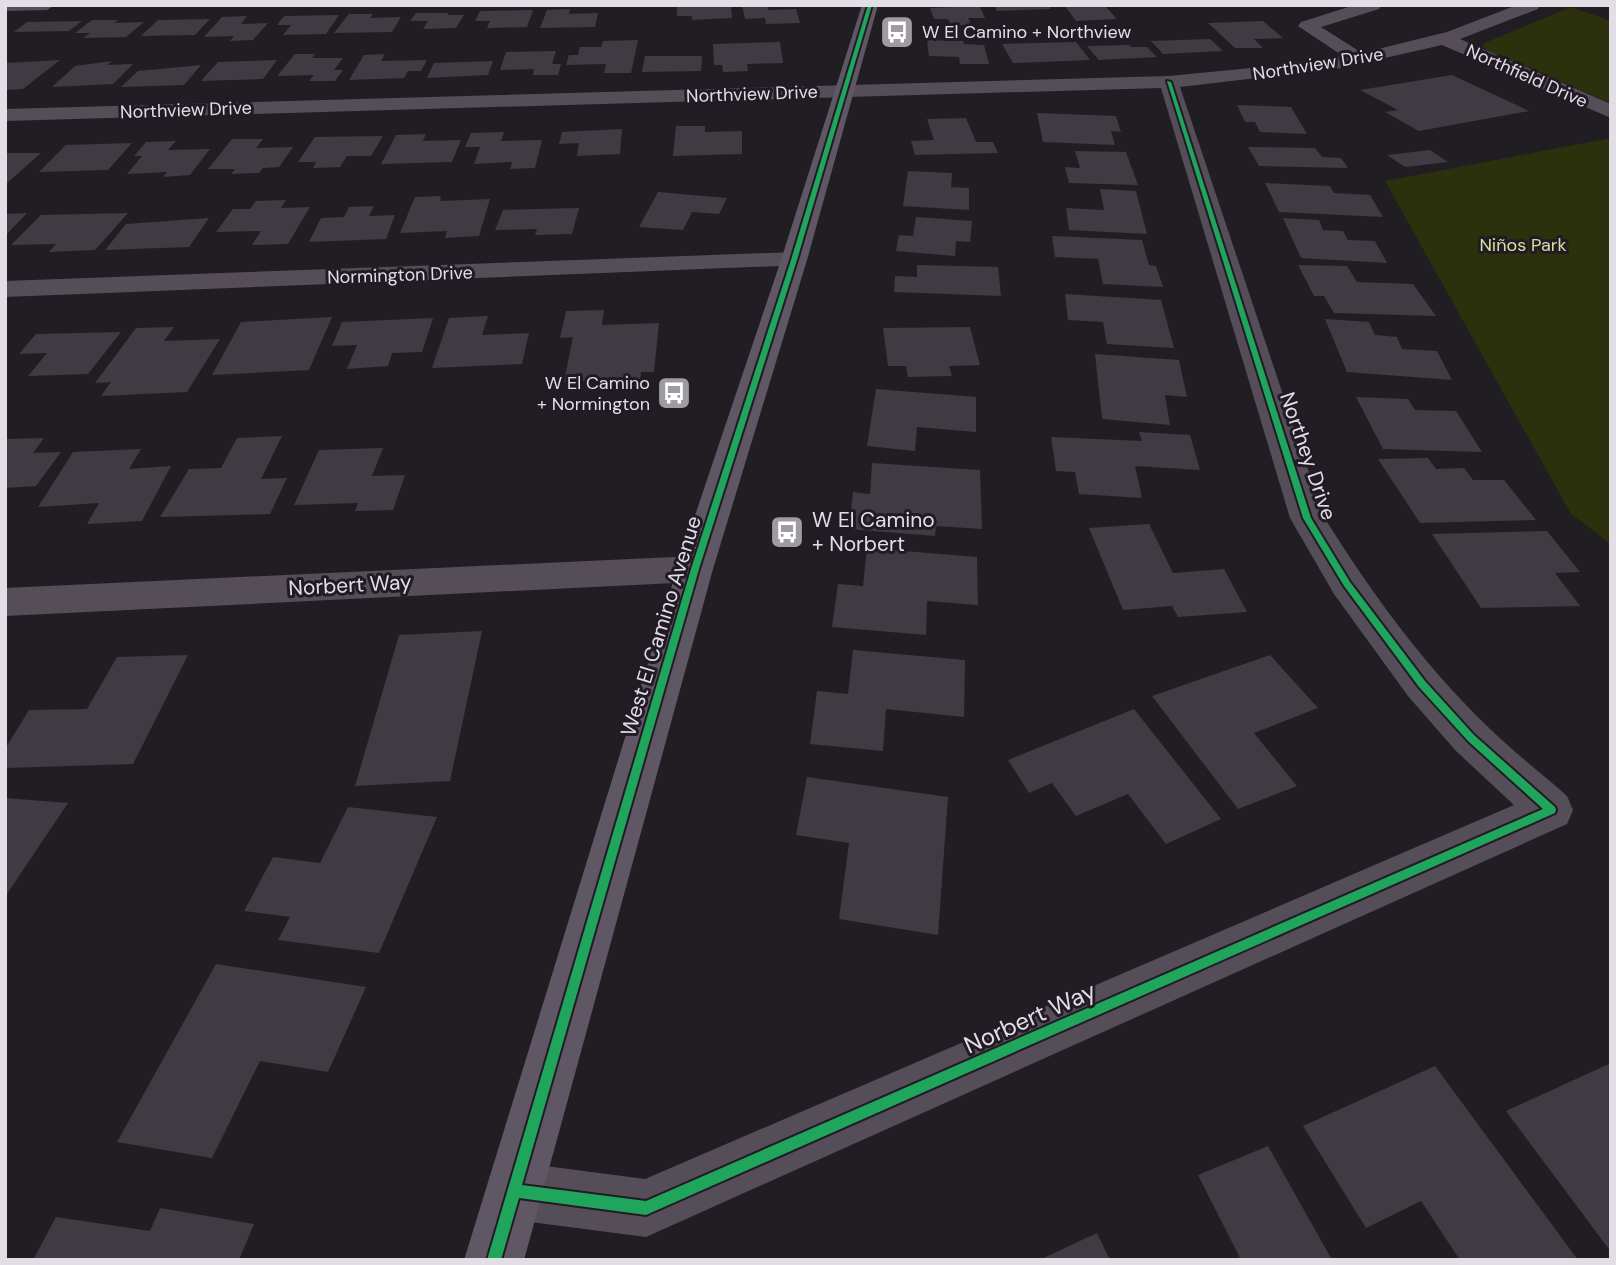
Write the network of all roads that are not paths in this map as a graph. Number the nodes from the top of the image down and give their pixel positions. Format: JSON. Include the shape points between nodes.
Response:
{"nodes":[{"id":1,"x":47,"y":5,"type":"edge"},
{"id":2,"x":870,"y":5,"type":"edge"},
{"id":3,"x":1373,"y":5,"type":"edge"},
{"id":4,"x":1532,"y":5,"type":"edge"},
{"id":5,"x":5,"y":6,"type":"edge"},
{"id":6,"x":1444,"y":39,"type":"junction"},
{"id":7,"x":1360,"y":59,"type":"junction"},
{"id":8,"x":1169,"y":82,"type":"junction"},
{"id":9,"x":844,"y":92,"type":"junction"},
{"id":10,"x":1611,"y":113,"type":"edge"},
{"id":11,"x":5,"y":115,"type":"edge"},
{"id":12,"x":794,"y":260,"type":"junction"},
{"id":13,"x":5,"y":289,"type":"edge"},
{"id":14,"x":695,"y":569,"type":"junction"},
{"id":15,"x":5,"y":602,"type":"edge"},
{"id":16,"x":1551,"y":810,"type":"joint"},
{"id":17,"x":515,"y":1191,"type":"junction"},
{"id":18,"x":494,"y":1260,"type":"edge"}],
"edges":[{"from":1,"to":5,"type":"street"},
{"from":2,"to":9,"type":"main road","name":"West El Camino Avenue"},
{"from":3,"to":7,"type":"street","via":[[1307,26]]},
{"from":4,"to":6,"type":"street","name":"Northview Drive"},
{"from":6,"to":7,"type":"street","name":"Northview Drive"},
{"from":6,"to":10,"type":"street","name":"Northfield Drive"},
{"from":7,"to":8,"type":"street","name":"Northview Drive"},
{"from":8,"to":9,"type":"street","name":"Northview Drive"},
{"from":8,"to":16,"type":"street","name":"Northey Drive","via":[[1307,518],[1347,584],[1422,684],[1471,738]]},
{"from":9,"to":11,"type":"street","name":"Northview Drive"},
{"from":9,"to":12,"type":"main road","name":"West El Camino Avenue"},
{"from":12,"to":13,"type":"street","name":"Normington Drive"},
{"from":12,"to":14,"type":"main road","name":"West El Camino Avenue"},
{"from":14,"to":15,"type":"street","name":"Norbert Way"},
{"from":14,"to":17,"type":"main road","name":"West El Camino Avenue"},
{"from":16,"to":17,"type":"street","name":"Norbert Way","via":[[646,1208]]},
{"from":17,"to":18,"type":"main road","name":"West El Camino Avenue"}]}
